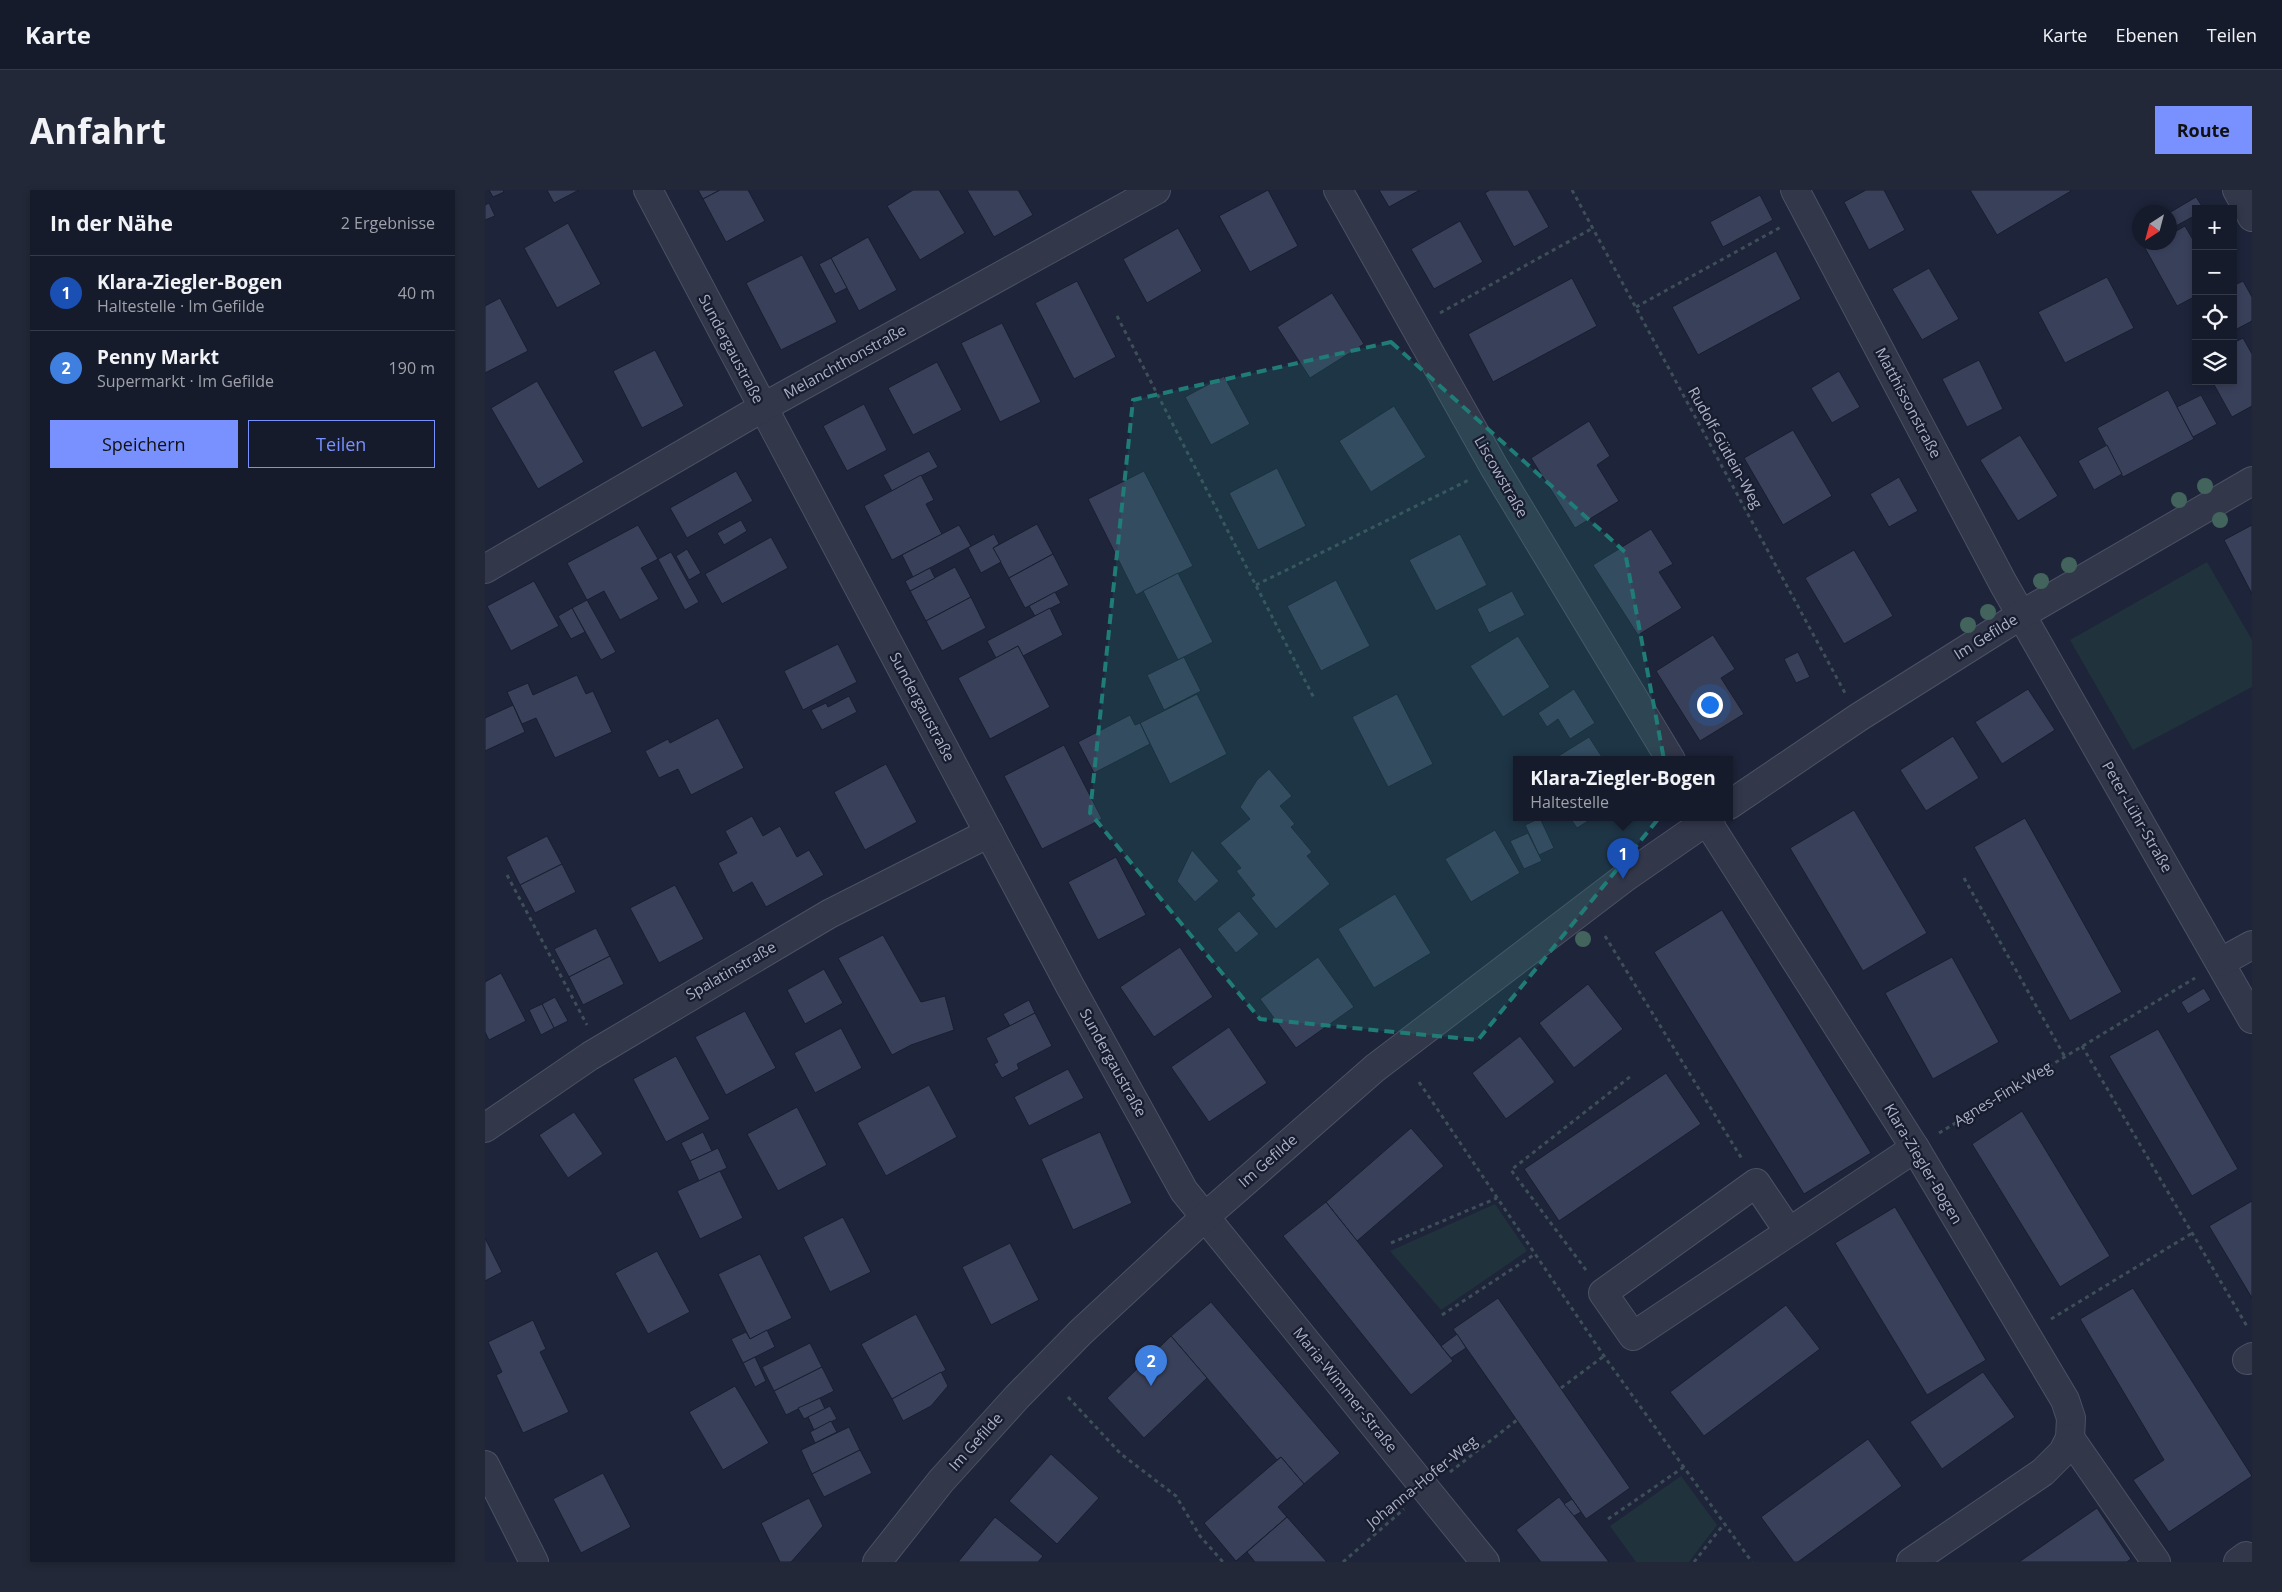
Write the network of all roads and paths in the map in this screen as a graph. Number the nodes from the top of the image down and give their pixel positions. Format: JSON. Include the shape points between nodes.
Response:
{"nodes":[{"id":1,"x":648,"y":190,"type":"edge"},
{"id":2,"x":1156,"y":190,"type":"edge"},
{"id":3,"x":1338,"y":190,"type":"edge"},
{"id":4,"x":1572,"y":190,"type":"edge"},
{"id":5,"x":2237,"y":190,"type":"edge"},
{"id":6,"x":1801,"y":201,"type":"edge"},
{"id":7,"x":2252,"y":217,"type":"edge"},
{"id":8,"x":1593,"y":228,"type":"junction"},
{"id":9,"x":1636,"y":307,"type":"junction"},
{"id":10,"x":1117,"y":316,"type":"dead end"},
{"id":11,"x":1415,"y":327,"type":"junction"},
{"id":12,"x":762,"y":408,"type":"junction"},
{"id":13,"x":1467,"y":481,"type":"dead end"},
{"id":14,"x":2252,"y":482,"type":"edge"},
{"id":15,"x":485,"y":569,"type":"edge"},
{"id":16,"x":1256,"y":585,"type":"junction"},
{"id":17,"x":2021,"y":615,"type":"junction"},
{"id":18,"x":1315,"y":700,"type":"dead end"},
{"id":19,"x":1859,"y":718,"type":"junction"},
{"id":20,"x":1669,"y":756,"type":"edge"},
{"id":21,"x":1733,"y":802,"type":"edge"},
{"id":22,"x":1705,"y":821,"type":"edge"},
{"id":23,"x":1709,"y":821,"type":"edge"},
{"id":24,"x":989,"y":833,"type":"junction"},
{"id":25,"x":507,"y":875,"type":"dead end"},
{"id":26,"x":1964,"y":878,"type":"dead end"},
{"id":27,"x":1605,"y":936,"type":"dead end"},
{"id":28,"x":2252,"y":944,"type":"edge"},
{"id":29,"x":2221,"y":962,"type":"junction"},
{"id":30,"x":2252,"y":1019,"type":"edge"},
{"id":31,"x":2082,"y":1046,"type":"junction"},
{"id":32,"x":600,"y":1050,"type":"junction"},
{"id":33,"x":2065,"y":1057,"type":"junction"},
{"id":34,"x":1631,"y":1076,"type":"dead end"},
{"id":35,"x":1419,"y":1082,"type":"dead end"},
{"id":36,"x":485,"y":1128,"type":"edge"},
{"id":37,"x":1915,"y":1148,"type":"junction"},
{"id":38,"x":1756,"y":1183,"type":"junction"},
{"id":39,"x":1497,"y":1198,"type":"junction"},
{"id":40,"x":1206,"y":1216,"type":"junction"},
{"id":41,"x":1789,"y":1232,"type":"junction"},
{"id":42,"x":2194,"y":1232,"type":"junction"},
{"id":43,"x":1391,"y":1243,"type":"dead end"},
{"id":44,"x":1535,"y":1254,"type":"junction"},
{"id":45,"x":1603,"y":1293,"type":"junction"},
{"id":46,"x":1443,"y":1315,"type":"dead end"},
{"id":47,"x":2025,"y":1334,"type":"junction"},
{"id":48,"x":1633,"y":1336,"type":"junction"},
{"id":49,"x":2250,"y":1350,"type":"edge"},
{"id":50,"x":1603,"y":1356,"type":"junction"},
{"id":51,"x":1561,"y":1388,"type":"dead end"},
{"id":52,"x":1068,"y":1397,"type":"dead end"},
{"id":53,"x":1517,"y":1420,"type":"dead end"},
{"id":54,"x":2069,"y":1438,"type":"junction"},
{"id":55,"x":485,"y":1465,"type":"edge"},
{"id":56,"x":1684,"y":1467,"type":"junction"},
{"id":57,"x":1426,"y":1490,"type":"junction"},
{"id":58,"x":1608,"y":1519,"type":"dead end"},
{"id":59,"x":1724,"y":1524,"type":"junction"},
{"id":60,"x":534,"y":1562,"type":"edge"},
{"id":61,"x":877,"y":1562,"type":"edge"},
{"id":62,"x":1223,"y":1562,"type":"edge"},
{"id":63,"x":1343,"y":1562,"type":"edge"},
{"id":64,"x":1485,"y":1562,"type":"edge"},
{"id":65,"x":1694,"y":1562,"type":"edge"},
{"id":66,"x":1752,"y":1562,"type":"edge"},
{"id":67,"x":1911,"y":1562,"type":"edge"},
{"id":68,"x":2156,"y":1562,"type":"edge"},
{"id":69,"x":2238,"y":1562,"type":"edge"},
{"id":70,"x":2250,"y":1562,"type":"edge"}],
"edges":[{"from":1,"to":12,"type":"street","name":"Sundergaustraße"},
{"from":2,"to":12,"type":"street","name":"Melanchthonstraße"},
{"from":3,"to":11,"type":"street","name":"Liscowstraße"},
{"from":4,"to":8,"type":"path","name":"Rudolf-Gütlein-Weg"},
{"from":5,"to":7,"type":"street"},
{"from":6,"to":9,"type":"path"},
{"from":6,"to":17,"type":"street","name":"Matthissonstraße"},
{"from":8,"to":9,"type":"path","name":"Rudolf-Gütlein-Weg"},
{"from":8,"to":11,"type":"path"},
{"from":9,"to":19,"type":"path","name":"Rudolf-Gütlein-Weg"},
{"from":10,"to":16,"type":"path"},
{"from":11,"to":20,"type":"street","name":"Liscowstraße","via":[[1494,467]]},
{"from":12,"to":15,"type":"street","name":"Melanchthonstraße"},
{"from":12,"to":24,"type":"street","name":"Sundergaustraße"},
{"from":13,"to":16,"type":"path"},
{"from":14,"to":17,"type":"street","name":"Im Gefilde"},
{"from":16,"to":18,"type":"path"},
{"from":17,"to":19,"type":"street","name":"Im Gefilde"},
{"from":17,"to":29,"type":"street","name":"Peter-Lühr-Straße"},
{"from":19,"to":21,"type":"street","name":"Im Gefilde"},
{"from":22,"to":40,"type":"street","name":"Im Gefilde","via":[[1585,907],[1375,1068]]},
{"from":23,"to":37,"type":"street","name":"Klara-Ziegler-Bogen"},
{"from":24,"to":32,"type":"street","name":"Spalatinstraße","via":[[829,914]]},
{"from":24,"to":40,"type":"street","name":"Sundergaustraße","via":[[1184,1190]]},
{"from":25,"to":32,"type":"path"},
{"from":26,"to":33,"type":"path"},
{"from":27,"to":38,"type":"path"},
{"from":28,"to":29,"type":"street"},
{"from":29,"to":30,"type":"street","name":"Peter-Lühr-Straße"},
{"from":29,"to":31,"type":"path","name":"Agnes-Fink-Weg"},
{"from":31,"to":33,"type":"path","name":"Agnes-Fink-Weg"},
{"from":31,"to":42,"type":"path"},
{"from":32,"to":36,"type":"street","name":"Spalatinstraße"},
{"from":33,"to":37,"type":"path","name":"Agnes-Fink-Weg"},
{"from":34,"to":45,"type":"path","via":[[1511,1170]]},
{"from":35,"to":39,"type":"path"},
{"from":37,"to":41,"type":"street"},
{"from":37,"to":47,"type":"street","name":"Klara-Ziegler-Bogen"},
{"from":38,"to":41,"type":"street"},
{"from":38,"to":45,"type":"street"},
{"from":39,"to":43,"type":"path"},
{"from":39,"to":44,"type":"path"},
{"from":40,"to":57,"type":"street","name":"Maria-Wimmer-Straße"},
{"from":40,"to":61,"type":"street","name":"Im Gefilde","via":[[1081,1332],[1011,1403],[941,1481]]},
{"from":41,"to":48,"type":"street"},
{"from":42,"to":47,"type":"path"},
{"from":42,"to":49,"type":"path"},
{"from":44,"to":46,"type":"path"},
{"from":44,"to":50,"type":"path"},
{"from":45,"to":48,"type":"street"},
{"from":47,"to":54,"type":"street","name":"Klara-Ziegler-Bogen","via":[[2065,1400],[2071,1418]]},
{"from":48,"to":50,"type":"path"},
{"from":50,"to":51,"type":"path"},
{"from":50,"to":56,"type":"path"},
{"from":52,"to":62,"type":"path","via":[[1121,1454],[1176,1496],[1200,1536]]},
{"from":53,"to":57,"type":"path","name":"Johanna-Hofer-Weg"},
{"from":54,"to":67,"type":"street","via":[[2063,1452],[2043,1472]]},
{"from":54,"to":68,"type":"street"},
{"from":55,"to":60,"type":"street"},
{"from":56,"to":58,"type":"path"},
{"from":56,"to":59,"type":"path"},
{"from":57,"to":63,"type":"path","name":"Johanna-Hofer-Weg"},
{"from":57,"to":64,"type":"street","name":"Maria-Wimmer-Straße"},
{"from":59,"to":65,"type":"path"},
{"from":59,"to":66,"type":"path"},
{"from":69,"to":70,"type":"street","via":[[2246,1556]]}]}
